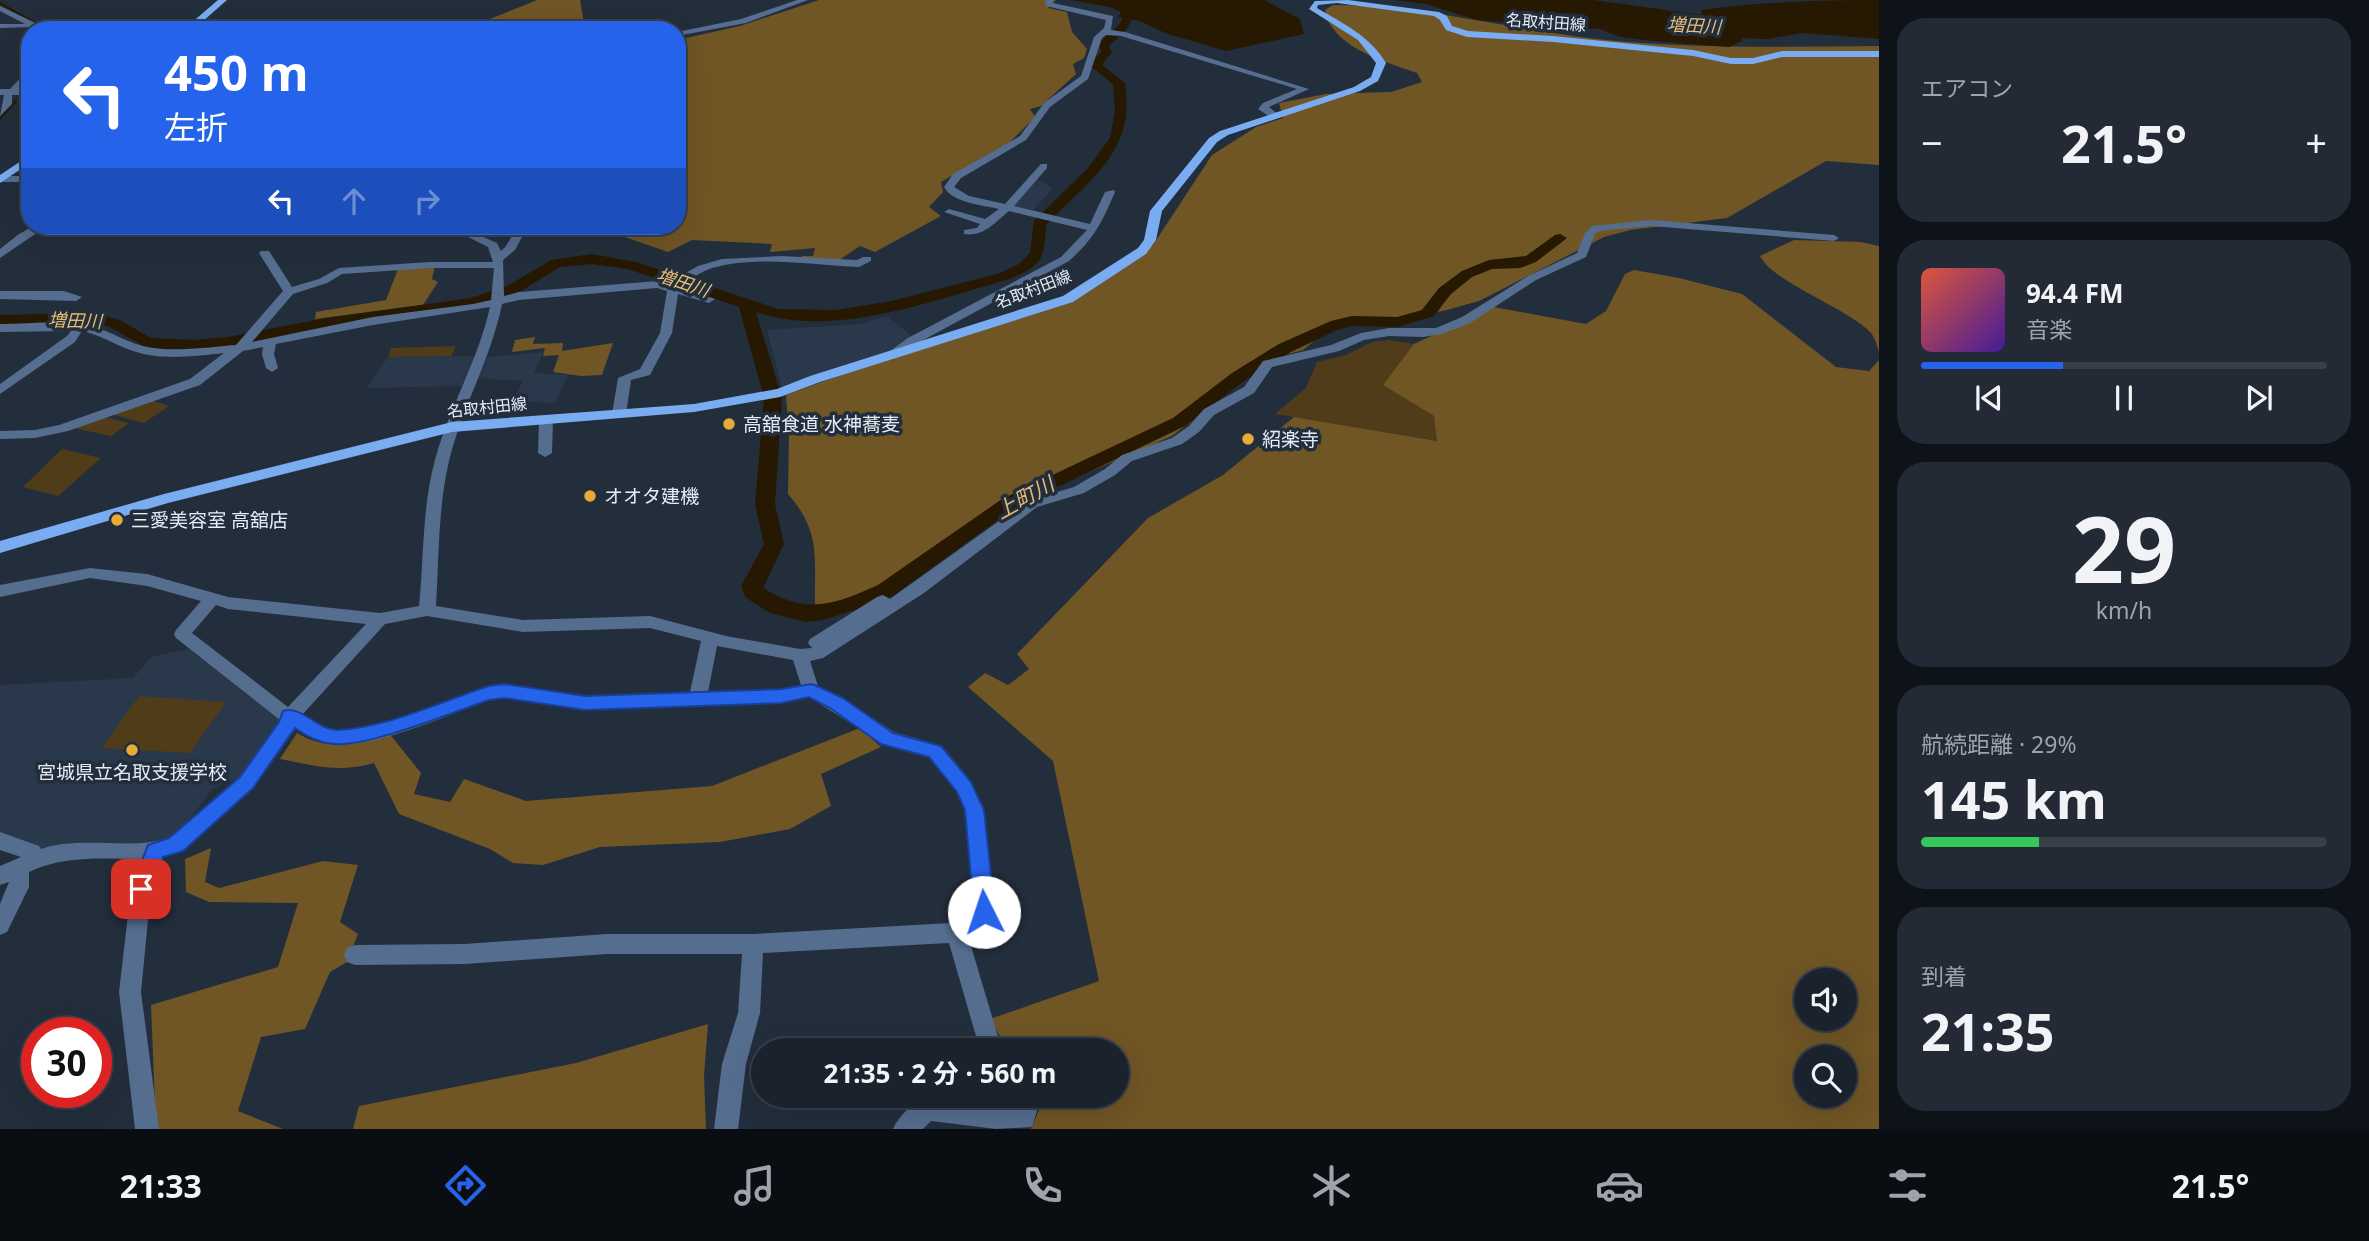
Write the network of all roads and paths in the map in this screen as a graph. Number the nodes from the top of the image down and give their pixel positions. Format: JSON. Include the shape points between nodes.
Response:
{"nodes":[{"id":1,"x":223,"y":0,"type":"edge"},
{"id":2,"x":804,"y":0,"type":"edge"},
{"id":3,"x":1049,"y":0,"type":"edge"},
{"id":4,"x":0,"y":8,"type":"edge"},
{"id":5,"x":23,"y":21,"type":"edge"},
{"id":6,"x":198,"y":21,"type":"edge"},
{"id":7,"x":0,"y":26,"type":"edge"},
{"id":8,"x":21,"y":27,"type":"edge"},
{"id":9,"x":686,"y":32,"type":"edge"},
{"id":10,"x":1108,"y":32,"type":"junction"},
{"id":11,"x":1879,"y":54,"type":"edge"},
{"id":12,"x":21,"y":80,"type":"edge"},
{"id":13,"x":7,"y":92,"type":"edge"},
{"id":14,"x":0,"y":113,"type":"edge"},
{"id":15,"x":1276,"y":117,"type":"junction"},
{"id":16,"x":21,"y":165,"type":"edge"},
{"id":17,"x":1044,"y":166,"type":"dead end"},
{"id":18,"x":21,"y":179,"type":"edge"},
{"id":19,"x":0,"y":180,"type":"edge"},
{"id":20,"x":1110,"y":192,"type":"dead end"},
{"id":21,"x":1007,"y":208,"type":"junction"},
{"id":22,"x":948,"y":212,"type":"dead end"},
{"id":23,"x":987,"y":223,"type":"junction"},
{"id":24,"x":1094,"y":228,"type":"junction"},
{"id":25,"x":968,"y":232,"type":"dead end"},
{"id":26,"x":25,"y":235,"type":"edge"},
{"id":27,"x":471,"y":235,"type":"edge"},
{"id":28,"x":518,"y":235,"type":"edge"},
{"id":29,"x":1834,"y":237,"type":"dead end"},
{"id":30,"x":265,"y":253,"type":"dead end"},
{"id":31,"x":0,"y":255,"type":"edge"},
{"id":32,"x":867,"y":260,"type":"dead end"},
{"id":33,"x":498,"y":262,"type":"junction"},
{"id":34,"x":671,"y":288,"type":"junction"},
{"id":35,"x":289,"y":292,"type":"junction"},
{"id":36,"x":0,"y":295,"type":"edge"},
{"id":37,"x":76,"y":297,"type":"dead end"},
{"id":38,"x":498,"y":297,"type":"junction"},
{"id":39,"x":709,"y":299,"type":"dead end"},
{"id":40,"x":78,"y":327,"type":"junction"},
{"id":41,"x":0,"y":328,"type":"edge"},
{"id":42,"x":270,"y":341,"type":"junction"},
{"id":43,"x":241,"y":347,"type":"junction"},
{"id":44,"x":894,"y":354,"type":"junction"},
{"id":45,"x":272,"y":369,"type":"dead end"},
{"id":46,"x":0,"y":390,"type":"edge"},
{"id":47,"x":619,"y":414,"type":"junction"},
{"id":48,"x":546,"y":419,"type":"junction"},
{"id":49,"x":452,"y":427,"type":"junction"},
{"id":50,"x":0,"y":435,"type":"edge"},
{"id":51,"x":545,"y":453,"type":"dead end"},
{"id":52,"x":0,"y":547,"type":"edge"},
{"id":53,"x":0,"y":591,"type":"edge"},
{"id":54,"x":212,"y":599,"type":"junction"},
{"id":55,"x":427,"y":610,"type":"junction"},
{"id":56,"x":380,"y":619,"type":"junction"},
{"id":57,"x":710,"y":637,"type":"junction"},
{"id":58,"x":800,"y":655,"type":"junction"},
{"id":59,"x":811,"y":690,"type":"junction"},
{"id":60,"x":698,"y":697,"type":"junction"},
{"id":61,"x":290,"y":716,"type":"junction"},
{"id":62,"x":0,"y":841,"type":"edge"},
{"id":63,"x":156,"y":851,"type":"junction"},
{"id":64,"x":18,"y":867,"type":"edge"},
{"id":65,"x":0,"y":925,"type":"edge"},
{"id":66,"x":956,"y":932,"type":"junction"},
{"id":67,"x":753,"y":944,"type":"junction"},
{"id":68,"x":355,"y":954,"type":"dead end"},
{"id":69,"x":987,"y":1038,"type":"edge"},
{"id":70,"x":1022,"y":1108,"type":"edge"},
{"id":71,"x":147,"y":1129,"type":"edge"},
{"id":72,"x":726,"y":1129,"type":"edge"},
{"id":73,"x":905,"y":1129,"type":"edge"}],
"edges":[{"from":1,"to":6,"type":"main road"},
{"from":2,"to":9,"type":"street","via":[[743,21]]},
{"from":3,"to":10,"type":"street","via":[[1059,8],[1109,17]]},
{"from":4,"to":5,"type":"street"},
{"from":7,"to":8,"type":"street"},
{"from":10,"to":15,"type":"street","via":[[1305,89],[1266,105],[1263,109]]},
{"from":10,"to":21,"type":"street","via":[[1096,43],[1085,77],[1047,105],[1023,138],[949,184],[959,195]]},
{"from":11,"to":15,"type":"main road","name":"名取村田線","via":[[1782,54],[1731,61],[1693,53],[1467,34],[1449,27],[1436,14],[1328,1],[1312,7],[1376,51],[1380,71],[1357,89]]},
{"from":12,"to":13,"type":"street"},
{"from":13,"to":14,"type":"street","via":[[8,104]]},
{"from":15,"to":44,"type":"main road","name":"名取村田線","via":[[1213,140],[1156,211],[1150,240],[1142,251],[1113,272],[1047,307]]},
{"from":16,"to":19,"type":"main road"},
{"from":17,"to":21,"type":"street"},
{"from":18,"to":19,"type":"street"},
{"from":20,"to":24,"type":"street"},
{"from":21,"to":23,"type":"street"},
{"from":21,"to":24,"type":"street"},
{"from":22,"to":23,"type":"street"},
{"from":23,"to":25,"type":"street","via":[[980,231]]},
{"from":24,"to":44,"type":"street","via":[[1065,260]]},
{"from":26,"to":31,"type":"street"},
{"from":27,"to":33,"type":"street","via":[[493,245]]},
{"from":28,"to":33,"type":"street"},
{"from":29,"to":58,"type":"street","via":[[1660,223],[1596,228],[1582,256],[1532,278],[1457,323],[1423,333],[1361,337],[1268,365],[1249,390],[1209,412],[1177,441],[1127,458],[1079,490],[1031,504],[817,654]]},
{"from":30,"to":35,"type":"street"},
{"from":32,"to":34,"type":"street","via":[[859,264],[747,261],[710,265]]},
{"from":33,"to":35,"type":"street","via":[[349,269]]},
{"from":33,"to":38,"type":"street"},
{"from":34,"to":38,"type":"street","via":[[659,284]]},
{"from":34,"to":39,"type":"street"},
{"from":34,"to":47,"type":"street","via":[[666,333],[645,372],[625,378]]},
{"from":35,"to":43,"type":"street"},
{"from":36,"to":37,"type":"street"},
{"from":38,"to":42,"type":"street","via":[[453,312],[360,323]]},
{"from":38,"to":49,"type":"street","via":[[482,355]]},
{"from":40,"to":41,"type":"street"},
{"from":40,"to":43,"type":"street","via":[[101,331],[151,352]]},
{"from":40,"to":46,"type":"street","via":[[71,339]]},
{"from":42,"to":43,"type":"street"},
{"from":42,"to":45,"type":"street"},
{"from":43,"to":50,"type":"street","via":[[185,386],[63,428]]},
{"from":44,"to":47,"type":"main road","name":"名取村田線","via":[[768,396]]},
{"from":47,"to":48,"type":"main road","name":"名取村田線"},
{"from":48,"to":49,"type":"main road","name":"名取村田線"},
{"from":48,"to":51,"type":"street"},
{"from":49,"to":52,"type":"main road","name":"名取村田線","via":[[164,499]]},
{"from":49,"to":55,"type":"street","via":[[442,462]]},
{"from":53,"to":54,"type":"street","via":[[90,573],[147,580]]},
{"from":54,"to":56,"type":"street"},
{"from":54,"to":61,"type":"street","via":[[182,634]]},
{"from":55,"to":56,"type":"street"},
{"from":55,"to":57,"type":"street","via":[[523,626],[618,621],[676,627]]},
{"from":56,"to":61,"type":"street"},
{"from":57,"to":58,"type":"street"},
{"from":57,"to":60,"type":"street"},
{"from":58,"to":59,"type":"street"},
{"from":59,"to":60,"type":"street","via":[[782,696]]},
{"from":59,"to":66,"type":"street","via":[[888,738],[935,751],[971,798],[985,906],[981,918]]},
{"from":60,"to":61,"type":"street","via":[[585,703],[504,691],[371,732],[335,737],[315,732]]},
{"from":61,"to":63,"type":"street","via":[[246,783],[176,845]]},
{"from":62,"to":64,"type":"street","via":[[32,852]]},
{"from":63,"to":64,"type":"street","via":[[120,848],[54,853]]},
{"from":63,"to":71,"type":"street","via":[[141,889],[130,992]]},
{"from":64,"to":65,"type":"street","via":[[19,887]]},
{"from":66,"to":67,"type":"street"},
{"from":66,"to":69,"type":"street"},
{"from":67,"to":68,"type":"street","via":[[607,944],[502,953]]},
{"from":67,"to":72,"type":"street","via":[[749,1013],[734,1064]]},
{"from":70,"to":73,"type":"street","via":[[1024,1119],[928,1109]]}]}
